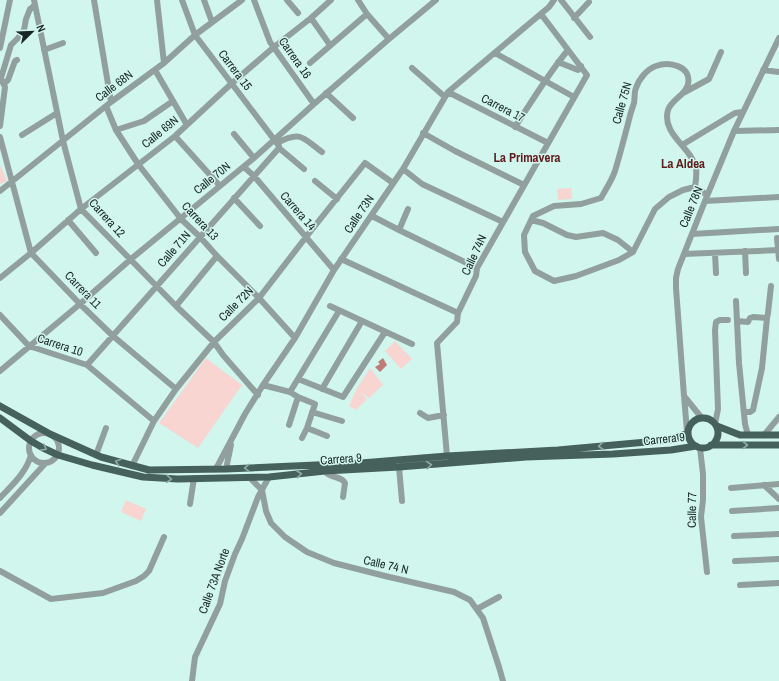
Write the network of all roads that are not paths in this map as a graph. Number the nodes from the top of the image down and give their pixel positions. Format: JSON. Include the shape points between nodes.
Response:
{"nodes":[{"id":1,"x":10,"y":0,"type":"edge"},
{"id":2,"x":94,"y":0,"type":"edge"},
{"id":3,"x":157,"y":0,"type":"edge"},
{"id":4,"x":182,"y":0,"type":"edge"},
{"id":5,"x":204,"y":0,"type":"edge"},
{"id":6,"x":242,"y":0,"type":"edge"},
{"id":7,"x":254,"y":0,"type":"edge"},
{"id":8,"x":287,"y":0,"type":"edge"},
{"id":9,"x":331,"y":0,"type":"edge"},
{"id":10,"x":358,"y":0,"type":"edge"},
{"id":11,"x":436,"y":0,"type":"edge"},
{"id":12,"x":554,"y":0,"type":"edge"},
{"id":13,"x":560,"y":0,"type":"edge"},
{"id":14,"x":35,"y":2,"type":"edge"},
{"id":15,"x":589,"y":2,"type":"dead end"},
{"id":16,"x":298,"y":13,"type":"dead end"},
{"id":17,"x":367,"y":14,"type":"junction"},
{"id":18,"x":541,"y":14,"type":"junction"},
{"id":19,"x":310,"y":18,"type":"junction"},
{"id":20,"x":574,"y":18,"type":"junction"},
{"id":21,"x":212,"y":22,"type":"junction"},
{"id":22,"x":195,"y":35,"type":"junction"},
{"id":23,"x":590,"y":38,"type":"dead end"},
{"id":24,"x":779,"y":38,"type":"edge"},
{"id":25,"x":388,"y":39,"type":"junction"},
{"id":26,"x":62,"y":43,"type":"dead end"},
{"id":27,"x":330,"y":45,"type":"junction"},
{"id":28,"x":0,"y":48,"type":"edge"},
{"id":29,"x":274,"y":48,"type":"junction"},
{"id":30,"x":44,"y":50,"type":"junction"},
{"id":31,"x":568,"y":50,"type":"junction"},
{"id":32,"x":722,"y":52,"type":"dead end"},
{"id":33,"x":495,"y":54,"type":"junction"},
{"id":34,"x":17,"y":60,"type":"dead end"},
{"id":35,"x":558,"y":62,"type":"junction"},
{"id":36,"x":164,"y":63,"type":"junction"},
{"id":37,"x":310,"y":63,"type":"dead end"},
{"id":38,"x":580,"y":66,"type":"junction"},
{"id":39,"x":412,"y":68,"type":"dead end"},
{"id":40,"x":155,"y":70,"type":"junction"},
{"id":41,"x":763,"y":70,"type":"junction"},
{"id":42,"x":779,"y":72,"type":"edge"},
{"id":43,"x":2,"y":80,"type":"edge"},
{"id":44,"x":545,"y":81,"type":"junction"},
{"id":45,"x":231,"y":84,"type":"junction"},
{"id":46,"x":684,"y":92,"type":"junction"},
{"id":47,"x":326,"y":94,"type":"junction"},
{"id":48,"x":446,"y":94,"type":"junction"},
{"id":49,"x":574,"y":97,"type":"junction"},
{"id":50,"x":173,"y":101,"type":"junction"},
{"id":51,"x":108,"y":104,"type":"junction"},
{"id":52,"x":314,"y":104,"type":"junction"},
{"id":53,"x":743,"y":112,"type":"junction"},
{"id":54,"x":57,"y":113,"type":"junction"},
{"id":55,"x":353,"y":118,"type":"dead end"},
{"id":56,"x":187,"y":125,"type":"junction"},
{"id":57,"x":0,"y":126,"type":"edge"},
{"id":58,"x":515,"y":127,"type":"junction"},
{"id":59,"x":116,"y":130,"type":"junction"},
{"id":60,"x":779,"y":130,"type":"edge"},
{"id":61,"x":734,"y":131,"type":"junction"},
{"id":62,"x":423,"y":133,"type":"junction"},
{"id":63,"x":234,"y":134,"type":"dead end"},
{"id":64,"x":22,"y":135,"type":"dead end"},
{"id":65,"x":175,"y":136,"type":"junction"},
{"id":66,"x":0,"y":137,"type":"edge"},
{"id":67,"x":63,"y":141,"type":"junction"},
{"id":68,"x":548,"y":143,"type":"junction"},
{"id":69,"x":277,"y":144,"type":"junction"},
{"id":70,"x":682,"y":145,"type":"junction"},
{"id":71,"x":322,"y":152,"type":"dead end"},
{"id":72,"x":254,"y":158,"type":"junction"},
{"id":73,"x":138,"y":164,"type":"junction"},
{"id":74,"x":244,"y":167,"type":"junction"},
{"id":75,"x":304,"y":169,"type":"dead end"},
{"id":76,"x":403,"y":169,"type":"junction"},
{"id":77,"x":254,"y":176,"type":"junction"},
{"id":78,"x":12,"y":181,"type":"junction"},
{"id":79,"x":315,"y":181,"type":"dead end"},
{"id":80,"x":393,"y":183,"type":"junction"},
{"id":81,"x":524,"y":185,"type":"junction"},
{"id":82,"x":220,"y":186,"type":"junction"},
{"id":83,"x":695,"y":186,"type":"junction"},
{"id":84,"x":0,"y":191,"type":"edge"},
{"id":85,"x":779,"y":197,"type":"edge"},
{"id":86,"x":234,"y":198,"type":"junction"},
{"id":87,"x":706,"y":198,"type":"junction"},
{"id":88,"x":337,"y":199,"type":"junction"},
{"id":89,"x":81,"y":209,"type":"junction"},
{"id":90,"x":408,"y":209,"type":"dead end"},
{"id":91,"x":372,"y":216,"type":"junction"},
{"id":92,"x":181,"y":219,"type":"junction"},
{"id":93,"x":68,"y":220,"type":"junction"},
{"id":94,"x":531,"y":220,"type":"junction"},
{"id":95,"x":503,"y":222,"type":"junction"},
{"id":96,"x":260,"y":226,"type":"dead end"},
{"id":97,"x":779,"y":229,"type":"edge"},
{"id":98,"x":399,"y":230,"type":"junction"},
{"id":99,"x":692,"y":234,"type":"junction"},
{"id":100,"x":200,"y":237,"type":"junction"},
{"id":101,"x":306,"y":237,"type":"junction"},
{"id":102,"x":777,"y":238,"type":"dead end"},
{"id":103,"x":779,"y":250,"type":"edge"},
{"id":104,"x":746,"y":251,"type":"junction"},
{"id":105,"x":633,"y":252,"type":"junction"},
{"id":106,"x":31,"y":253,"type":"junction"},
{"id":107,"x":715,"y":253,"type":"junction"},
{"id":108,"x":96,"y":254,"type":"dead end"},
{"id":109,"x":684,"y":254,"type":"junction"},
{"id":110,"x":217,"y":256,"type":"junction"},
{"id":111,"x":131,"y":259,"type":"junction"},
{"id":112,"x":341,"y":259,"type":"junction"},
{"id":113,"x":779,"y":259,"type":"edge"},
{"id":114,"x":477,"y":268,"type":"junction"},
{"id":115,"x":334,"y":270,"type":"junction"},
{"id":116,"x":716,"y":273,"type":"dead end"},
{"id":117,"x":746,"y":273,"type":"dead end"},
{"id":118,"x":0,"y":278,"type":"edge"},
{"id":119,"x":156,"y":286,"type":"junction"},
{"id":120,"x":771,"y":286,"type":"dead end"},
{"id":121,"x":259,"y":298,"type":"junction"},
{"id":122,"x":736,"y":301,"type":"dead end"},
{"id":123,"x":80,"y":304,"type":"junction"},
{"id":124,"x":176,"y":306,"type":"junction"},
{"id":125,"x":330,"y":306,"type":"dead end"},
{"id":126,"x":340,"y":310,"type":"junction"},
{"id":127,"x":458,"y":313,"type":"junction"},
{"id":128,"x":0,"y":315,"type":"edge"},
{"id":129,"x":767,"y":318,"type":"junction"},
{"id":130,"x":728,"y":320,"type":"dead end"},
{"id":131,"x":362,"y":321,"type":"junction"},
{"id":132,"x":737,"y":321,"type":"junction"},
{"id":133,"x":385,"y":332,"type":"junction"},
{"id":134,"x":113,"y":336,"type":"junction"},
{"id":135,"x":295,"y":338,"type":"junction"},
{"id":136,"x":214,"y":342,"type":"junction"},
{"id":137,"x":412,"y":344,"type":"dead end"},
{"id":138,"x":29,"y":346,"type":"junction"},
{"id":139,"x":87,"y":365,"type":"junction"},
{"id":140,"x":0,"y":371,"type":"edge"},
{"id":141,"x":298,"y":379,"type":"junction"},
{"id":142,"x":263,"y":384,"type":"junction"},
{"id":143,"x":176,"y":388,"type":"junction"},
{"id":144,"x":322,"y":389,"type":"junction"},
{"id":145,"x":290,"y":392,"type":"junction"},
{"id":146,"x":258,"y":395,"type":"junction"},
{"id":147,"x":684,"y":396,"type":"junction"},
{"id":148,"x":298,"y":397,"type":"junction"},
{"id":149,"x":0,"y":406,"type":"edge"},
{"id":150,"x":312,"y":412,"type":"junction"},
{"id":151,"x":744,"y":412,"type":"junction"},
{"id":152,"x":420,"y":413,"type":"dead end"},
{"id":153,"x":444,"y":415,"type":"junction"},
{"id":154,"x":701,"y":417,"type":"junction"},
{"id":155,"x":779,"y":417,"type":"edge"},
{"id":156,"x":0,"y":418,"type":"edge"},
{"id":157,"x":154,"y":421,"type":"junction"},
{"id":158,"x":342,"y":421,"type":"dead end"},
{"id":159,"x":289,"y":425,"type":"dead end"},
{"id":160,"x":716,"y":425,"type":"junction"},
{"id":161,"x":106,"y":428,"type":"dead end"},
{"id":162,"x":307,"y":428,"type":"junction"},
{"id":163,"x":687,"y":432,"type":"junction"},
{"id":164,"x":50,"y":434,"type":"junction"},
{"id":165,"x":748,"y":435,"type":"junction"},
{"id":166,"x":764,"y":435,"type":"junction"},
{"id":167,"x":779,"y":435,"type":"edge"},
{"id":168,"x":233,"y":436,"type":"junction"},
{"id":169,"x":327,"y":436,"type":"dead end"},
{"id":170,"x":302,"y":438,"type":"dead end"},
{"id":171,"x":31,"y":441,"type":"junction"},
{"id":172,"x":779,"y":445,"type":"edge"},
{"id":173,"x":711,"y":446,"type":"junction"},
{"id":174,"x":698,"y":447,"type":"junction"},
{"id":175,"x":31,"y":455,"type":"junction"},
{"id":176,"x":58,"y":455,"type":"junction"},
{"id":177,"x":96,"y":455,"type":"junction"},
{"id":178,"x":447,"y":456,"type":"junction"},
{"id":179,"x":46,"y":463,"type":"junction"},
{"id":180,"x":132,"y":466,"type":"junction"},
{"id":181,"x":399,"y":467,"type":"junction"},
{"id":182,"x":215,"y":469,"type":"junction"},
{"id":183,"x":226,"y":469,"type":"junction"},
{"id":184,"x":325,"y":471,"type":"junction"},
{"id":185,"x":268,"y":477,"type":"junction"},
{"id":186,"x":194,"y":478,"type":"junction"},
{"id":187,"x":250,"y":478,"type":"junction"},
{"id":188,"x":779,"y":484,"type":"edge"},
{"id":189,"x":764,"y":485,"type":"junction"},
{"id":190,"x":731,"y":488,"type":"dead end"},
{"id":191,"x":779,"y":488,"type":"edge"},
{"id":192,"x":262,"y":490,"type":"junction"},
{"id":193,"x":773,"y":493,"type":"junction"},
{"id":194,"x":343,"y":497,"type":"dead end"},
{"id":195,"x":0,"y":498,"type":"edge"},
{"id":196,"x":779,"y":499,"type":"edge"},
{"id":197,"x":402,"y":501,"type":"dead end"},
{"id":198,"x":190,"y":504,"type":"dead end"},
{"id":199,"x":779,"y":508,"type":"edge"},
{"id":200,"x":732,"y":511,"type":"dead end"},
{"id":201,"x":0,"y":513,"type":"edge"},
{"id":202,"x":779,"y":534,"type":"edge"},
{"id":203,"x":734,"y":536,"type":"dead end"},
{"id":204,"x":164,"y":537,"type":"dead end"},
{"id":205,"x":779,"y":560,"type":"edge"},
{"id":206,"x":734,"y":561,"type":"dead end"},
{"id":207,"x":0,"y":572,"type":"edge"},
{"id":208,"x":707,"y":572,"type":"dead end"},
{"id":209,"x":779,"y":583,"type":"edge"},
{"id":210,"x":740,"y":585,"type":"dead end"},
{"id":211,"x":500,"y":597,"type":"dead end"},
{"id":212,"x":477,"y":610,"type":"junction"},
{"id":213,"x":192,"y":681,"type":"edge"},
{"id":214,"x":503,"y":681,"type":"edge"}],
"edges":[{"from":1,"to":28,"type":"street"},
{"from":2,"to":51,"type":"street","name":"Carrera 13"},
{"from":3,"to":36,"type":"street"},
{"from":4,"to":22,"type":"street","name":"Carrera 15"},
{"from":5,"to":21,"type":"street"},
{"from":6,"to":21,"type":"street","name":"Calle 68N"},
{"from":7,"to":29,"type":"street","name":"Carrera 16"},
{"from":8,"to":16,"type":"street"},
{"from":9,"to":19,"type":"street","name":"Calle 69N"},
{"from":10,"to":17,"type":"street"},
{"from":11,"to":25,"type":"street","name":"Calle 70N"},
{"from":12,"to":18,"type":"street","name":"Calle 73N"},
{"from":13,"to":20,"type":"street"},
{"from":14,"to":30,"type":"street","name":"Carrera 12"},
{"from":14,"to":43,"type":"street","name":"Carrera 12","via":[[26,19],[24,30],[11,45]]},
{"from":15,"to":20,"type":"street"},
{"from":17,"to":25,"type":"street"},
{"from":17,"to":27,"type":"street"},
{"from":18,"to":31,"type":"street"},
{"from":18,"to":33,"type":"street","name":"Calle 73N"},
{"from":19,"to":27,"type":"street"},
{"from":19,"to":29,"type":"street","name":"Calle 69N"},
{"from":20,"to":23,"type":"street"},
{"from":21,"to":22,"type":"street","name":"Calle 68N"},
{"from":22,"to":36,"type":"street","name":"Calle 68N"},
{"from":22,"to":45,"type":"street","name":"Carrera 15"},
{"from":24,"to":41,"type":"street","name":"Calle 78N"},
{"from":25,"to":47,"type":"street","name":"Calle 70N"},
{"from":26,"to":30,"type":"street"},
{"from":27,"to":37,"type":"street"},
{"from":29,"to":45,"type":"street","name":"Calle 69N"},
{"from":29,"to":52,"type":"street","name":"Carrera 16"},
{"from":30,"to":54,"type":"street","name":"Carrera 12"},
{"from":31,"to":35,"type":"street"},
{"from":31,"to":38,"type":"street"},
{"from":32,"to":46,"type":"street","via":[[709,79]]},
{"from":33,"to":44,"type":"street"},
{"from":33,"to":48,"type":"street","name":"Calle 73N"},
{"from":34,"to":43,"type":"street","via":[[8,80]]},
{"from":35,"to":38,"type":"street","via":[[578,70]]},
{"from":35,"to":44,"type":"street"},
{"from":36,"to":40,"type":"street","name":"Calle 68N"},
{"from":38,"to":49,"type":"street","name":"Calle 74N","via":[[587,75]]},
{"from":39,"to":48,"type":"street","name":"Carrera 17"},
{"from":40,"to":50,"type":"street"},
{"from":40,"to":51,"type":"street","name":"Calle 68N"},
{"from":41,"to":42,"type":"street"},
{"from":41,"to":53,"type":"street","name":"Calle 78N"},
{"from":43,"to":57,"type":"street","name":"Carrera 12","via":[[5,87]]},
{"from":44,"to":49,"type":"street"},
{"from":44,"to":58,"type":"street"},
{"from":45,"to":56,"type":"street","name":"Calle 69N"},
{"from":45,"to":69,"type":"street","name":"Carrera 15"},
{"from":46,"to":70,"type":"street","via":[[668,110],[671,132]]},
{"from":46,"to":94,"type":"street","name":"Calle 75N","via":[[689,77],[685,70],[675,64],[666,63],[647,71],[636,88],[614,172],[601,198],[581,204],[554,206],[533,216]]},
{"from":47,"to":52,"type":"street","name":"Calle 70N"},
{"from":47,"to":55,"type":"street"},
{"from":48,"to":58,"type":"street","name":"Carrera 17"},
{"from":48,"to":62,"type":"street","name":"Calle 73N"},
{"from":49,"to":68,"type":"street","name":"Calle 74N"},
{"from":50,"to":56,"type":"street"},
{"from":50,"to":59,"type":"street","via":[[144,121]]},
{"from":51,"to":59,"type":"street","name":"Carrera 13"},
{"from":51,"to":67,"type":"street","name":"Calle 68N"},
{"from":52,"to":69,"type":"street","name":"Calle 70N"},
{"from":53,"to":61,"type":"street","name":"Calle 78N"},
{"from":53,"to":70,"type":"street","via":[[735,113]]},
{"from":54,"to":64,"type":"street"},
{"from":54,"to":67,"type":"street","name":"Carrera 12"},
{"from":56,"to":65,"type":"street","name":"Calle 69N"},
{"from":58,"to":68,"type":"street","name":"Carrera 17"},
{"from":59,"to":73,"type":"street","name":"Carrera 13"},
{"from":60,"to":61,"type":"street"},
{"from":61,"to":87,"type":"street","name":"Calle 78N"},
{"from":62,"to":76,"type":"street","name":"Calle 73N"},
{"from":62,"to":81,"type":"street"},
{"from":63,"to":72,"type":"street"},
{"from":65,"to":73,"type":"street","name":"Calle 69N"},
{"from":65,"to":82,"type":"street"},
{"from":66,"to":78,"type":"street"},
{"from":67,"to":78,"type":"street","name":"Calle 68N"},
{"from":67,"to":89,"type":"street","name":"Carrera 12"},
{"from":68,"to":81,"type":"street","name":"Calle 74N"},
{"from":69,"to":71,"type":"street","via":[[284,139],[297,136],[304,138]]},
{"from":69,"to":72,"type":"street","name":"Calle 70N"},
{"from":69,"to":75,"type":"street","name":"Carrera 15"},
{"from":69,"to":77,"type":"street","name":"Calle 71N"},
{"from":70,"to":83,"type":"street","via":[[694,162],[697,177]]},
{"from":72,"to":74,"type":"street","name":"Calle 70N"},
{"from":73,"to":89,"type":"street","name":"Calle 69N"},
{"from":73,"to":92,"type":"street","name":"Carrera 13"},
{"from":74,"to":77,"type":"street","name":"Carrera 14"},
{"from":74,"to":82,"type":"street","name":"Calle 70N"},
{"from":76,"to":80,"type":"street","name":"Calle 73N"},
{"from":76,"to":95,"type":"street","via":[[422,184]]},
{"from":77,"to":86,"type":"street","name":"Calle 71N"},
{"from":77,"to":101,"type":"street","name":"Carrera 14"},
{"from":78,"to":84,"type":"street","name":"Calle 68N"},
{"from":78,"to":106,"type":"street","name":"Carrera 11"},
{"from":79,"to":88,"type":"street"},
{"from":80,"to":88,"type":"street","name":"Calle 72N","via":[[365,163]]},
{"from":80,"to":91,"type":"street","name":"Calle 73N"},
{"from":81,"to":95,"type":"street","name":"Calle 74N"},
{"from":82,"to":92,"type":"street","name":"Calle 70N"},
{"from":83,"to":87,"type":"street"},
{"from":83,"to":105,"type":"street","via":[[669,197],[655,209]]},
{"from":85,"to":87,"type":"street"},
{"from":86,"to":96,"type":"street"},
{"from":86,"to":100,"type":"street","name":"Calle 71N"},
{"from":87,"to":99,"type":"street","name":"Calle 78N"},
{"from":88,"to":101,"type":"street","name":"Calle 72N"},
{"from":89,"to":93,"type":"street","name":"Calle 69N"},
{"from":89,"to":111,"type":"street","name":"Carrera 12"},
{"from":90,"to":98,"type":"street"},
{"from":91,"to":98,"type":"street"},
{"from":91,"to":112,"type":"street","name":"Calle 73N"},
{"from":92,"to":100,"type":"street","name":"Carrera 13"},
{"from":92,"to":111,"type":"street","name":"Calle 70N"},
{"from":93,"to":106,"type":"street","name":"Calle 69N"},
{"from":93,"to":108,"type":"street"},
{"from":94,"to":105,"type":"street","via":[[576,237],[603,232]]},
{"from":94,"to":105,"type":"street","via":[[524,235],[525,252],[535,271],[554,281],[576,276]]},
{"from":95,"to":114,"type":"street","name":"Calle 74N"},
{"from":97,"to":99,"type":"street"},
{"from":98,"to":114,"type":"street"},
{"from":99,"to":109,"type":"street","name":"Calle 78N"},
{"from":100,"to":110,"type":"street","name":"Carrera 13"},
{"from":100,"to":119,"type":"street","name":"Calle 71N"},
{"from":101,"to":115,"type":"street","name":"Carrera 14"},
{"from":101,"to":121,"type":"street","name":"Calle 72N"},
{"from":102,"to":103,"type":"street"},
{"from":103,"to":104,"type":"street"},
{"from":103,"to":113,"type":"street"},
{"from":104,"to":107,"type":"street"},
{"from":104,"to":117,"type":"street"},
{"from":106,"to":118,"type":"street","name":"Calle 69N"},
{"from":106,"to":123,"type":"street","name":"Carrera 11"},
{"from":107,"to":109,"type":"street"},
{"from":107,"to":116,"type":"street"},
{"from":109,"to":147,"type":"street","name":"Calle 78N","via":[[676,283]]},
{"from":110,"to":121,"type":"street","name":"Carrera 13"},
{"from":110,"to":124,"type":"street"},
{"from":111,"to":119,"type":"street","name":"Carrera 12"},
{"from":111,"to":123,"type":"street","name":"Calle 70N"},
{"from":112,"to":115,"type":"street","name":"Calle 73N"},
{"from":112,"to":127,"type":"street"},
{"from":114,"to":127,"type":"street","name":"Calle 74N","via":[[476,276]]},
{"from":115,"to":135,"type":"street","name":"Calle 73N"},
{"from":119,"to":124,"type":"street","name":"Carrera 12"},
{"from":119,"to":134,"type":"street","name":"Calle 71N"},
{"from":120,"to":129,"type":"street"},
{"from":121,"to":135,"type":"street","name":"Carrera 13"},
{"from":121,"to":136,"type":"street","name":"Calle 72N"},
{"from":122,"to":132,"type":"street"},
{"from":123,"to":134,"type":"street","name":"Carrera 11"},
{"from":123,"to":138,"type":"street","name":"Calle 70N"},
{"from":124,"to":136,"type":"street","name":"Carrera 12"},
{"from":125,"to":126,"type":"street"},
{"from":126,"to":131,"type":"street"},
{"from":126,"to":141,"type":"street"},
{"from":127,"to":153,"type":"street","name":"Calle 74N","via":[[457,322],[437,343]]},
{"from":128,"to":138,"type":"street","name":"Carrera 10"},
{"from":129,"to":132,"type":"street","via":[[751,317],[748,322]]},
{"from":129,"to":151,"type":"street","via":[[762,368],[753,410]]},
{"from":130,"to":160,"type":"street","via":[[716,322],[714,330],[718,409]]},
{"from":131,"to":133,"type":"street"},
{"from":131,"to":144,"type":"street"},
{"from":132,"to":151,"type":"street"},
{"from":133,"to":137,"type":"street"},
{"from":133,"to":144,"type":"street","via":[[343,397]]},
{"from":134,"to":139,"type":"street","name":"Calle 71N"},
{"from":134,"to":143,"type":"street","name":"Carrera 11"},
{"from":135,"to":142,"type":"street","name":"Calle 73N"},
{"from":136,"to":143,"type":"street","name":"Calle 72N"},
{"from":136,"to":146,"type":"street","name":"Carrera 12"},
{"from":138,"to":139,"type":"street","name":"Carrera 10"},
{"from":138,"to":140,"type":"street","name":"Calle 70N"},
{"from":139,"to":157,"type":"street","name":"Carrera 10"},
{"from":141,"to":144,"type":"street"},
{"from":141,"to":145,"type":"street"},
{"from":142,"to":145,"type":"street"},
{"from":142,"to":146,"type":"street","name":"Calle 73N"},
{"from":143,"to":157,"type":"street","name":"Calle 72N"},
{"from":145,"to":148,"type":"street"},
{"from":146,"to":168,"type":"street","name":"Calle 73N"},
{"from":147,"to":154,"type":"street"},
{"from":147,"to":163,"type":"street","name":"Calle 78N"},
{"from":148,"to":150,"type":"street","via":[[315,404]]},
{"from":148,"to":159,"type":"street"},
{"from":149,"to":164,"type":"main road","name":"Carrera 9"},
{"from":150,"to":158,"type":"street"},
{"from":150,"to":162,"type":"street"},
{"from":151,"to":165,"type":"street"},
{"from":152,"to":153,"type":"street","via":[[428,418]]},
{"from":153,"to":178,"type":"street","name":"Calle 74N"},
{"from":154,"to":160,"type":"main road","via":[[708,418]]},
{"from":154,"to":163,"type":"main road","via":[[690,424]]},
{"from":155,"to":166,"type":"street"},
{"from":156,"to":171,"type":"main road","name":"Carrera 9"},
{"from":157,"to":180,"type":"street","name":"Calle 72N"},
{"from":160,"to":165,"type":"main road"},
{"from":160,"to":173,"type":"main road","via":[[718,435]]},
{"from":161,"to":177,"type":"street"},
{"from":162,"to":169,"type":"street"},
{"from":162,"to":170,"type":"street"},
{"from":163,"to":174,"type":"main road","via":[[691,443]]},
{"from":163,"to":178,"type":"main road","name":"Carrera 9","one_way":true,"via":[[669,440]]},
{"from":164,"to":171,"type":"street","via":[[42,433]]},
{"from":164,"to":176,"type":"street","via":[[59,445]]},
{"from":164,"to":177,"type":"main road","name":"Carrera 9"},
{"from":165,"to":166,"type":"main road"},
{"from":166,"to":167,"type":"main road"},
{"from":168,"to":182,"type":"street","name":"Calle 73N"},
{"from":168,"to":183,"type":"street"},
{"from":171,"to":175,"type":"street"},
{"from":171,"to":176,"type":"main road","name":"Carrera 9","one_way":true},
{"from":173,"to":172,"type":"main road","one_way":true},
{"from":173,"to":174,"type":"main road"},
{"from":181,"to":174,"type":"main road","name":"Carrera 9","one_way":true},
{"from":174,"to":208,"type":"street","name":"Calle 77","via":[[703,474],[701,524]]},
{"from":175,"to":179,"type":"street","via":[[36,461]]},
{"from":175,"to":195,"type":"street","via":[[26,469]]},
{"from":176,"to":179,"type":"street","via":[[53,461]]},
{"from":176,"to":186,"type":"main road","name":"Carrera 9","one_way":true,"via":[[143,476]]},
{"from":180,"to":177,"type":"main road","name":"Carrera 9","one_way":true},
{"from":178,"to":183,"type":"main road","name":"Carrera 9","one_way":true},
{"from":179,"to":201,"type":"street"},
{"from":180,"to":182,"type":"main road","name":"Carrera 9","via":[[148,470]]},
{"from":181,"to":184,"type":"main road","name":"Carrera 9"},
{"from":181,"to":197,"type":"street"},
{"from":182,"to":183,"type":"main road","name":"Carrera 9"},
{"from":183,"to":186,"type":"main road","via":[[221,473]]},
{"from":185,"to":184,"type":"main road","name":"Carrera 9","one_way":true},
{"from":184,"to":194,"type":"street","via":[[329,476],[344,481]]},
{"from":185,"to":187,"type":"main road","name":"Carrera 9"},
{"from":185,"to":192,"type":"street","name":"Calle 73A Norte"},
{"from":186,"to":187,"type":"main road","name":"Carrera 9"},
{"from":186,"to":198,"type":"street"},
{"from":187,"to":192,"type":"street"},
{"from":188,"to":189,"type":"street"},
{"from":189,"to":190,"type":"street"},
{"from":189,"to":193,"type":"street"},
{"from":191,"to":193,"type":"street"},
{"from":192,"to":212,"type":"street","name":"Calle 74 N","via":[[271,523],[307,552],[334,563],[454,592],[470,600]]},
{"from":192,"to":213,"type":"street","name":"Calle 73A Norte","via":[[225,581],[220,604],[196,657]]},
{"from":193,"to":196,"type":"street"},
{"from":199,"to":200,"type":"street"},
{"from":202,"to":203,"type":"street"},
{"from":204,"to":207,"type":"street","via":[[149,571],[144,576],[103,593],[51,599]]},
{"from":205,"to":206,"type":"street"},
{"from":209,"to":210,"type":"street"},
{"from":211,"to":212,"type":"street"},
{"from":212,"to":214,"type":"street","name":"Calle 74 N","via":[[483,618]]}]}
